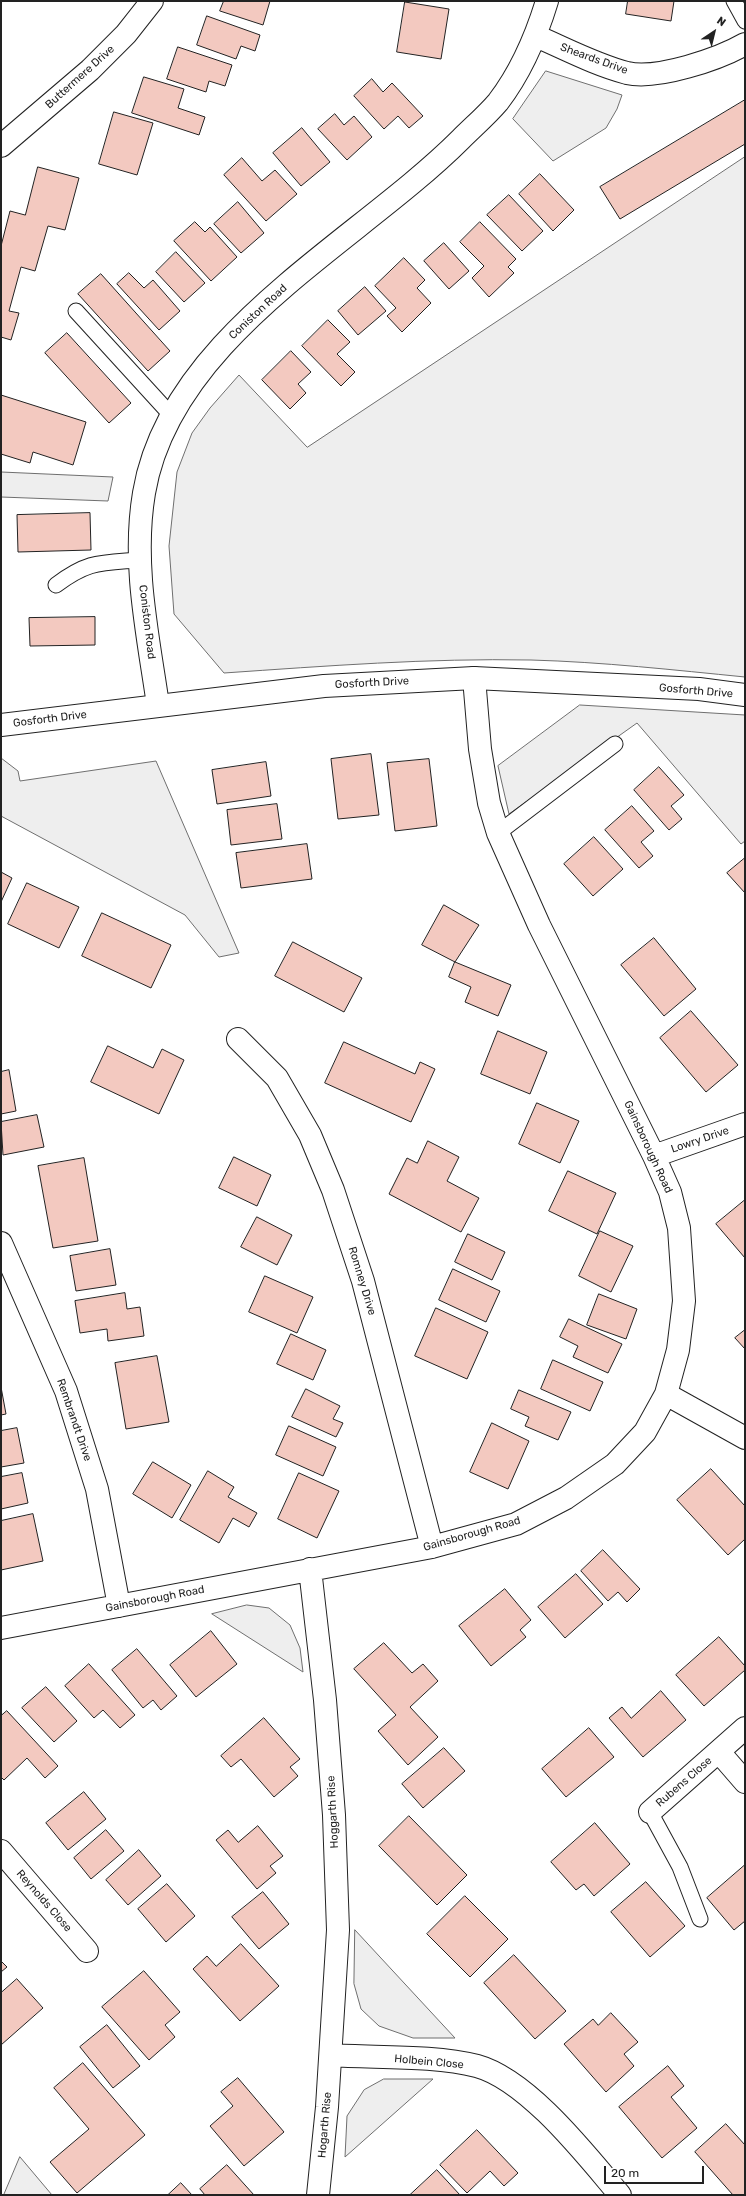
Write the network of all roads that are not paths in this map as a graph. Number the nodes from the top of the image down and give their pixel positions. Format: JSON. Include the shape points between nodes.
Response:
{"nodes":[{"id":1,"x":152,"y":1,"type":"edge"},
{"id":2,"x":547,"y":1,"type":"edge"},
{"id":3,"x":734,"y":1,"type":"edge"},
{"id":4,"x":745,"y":21,"type":"edge"},
{"id":5,"x":536,"y":36,"type":"junction"},
{"id":6,"x":744,"y":46,"type":"edge"},
{"id":7,"x":1,"y":146,"type":"edge"},
{"id":8,"x":76,"y":311,"type":"dead end"},
{"id":9,"x":171,"y":415,"type":"junction"},
{"id":10,"x":138,"y":560,"type":"junction"},
{"id":11,"x":56,"y":585,"type":"dead end"},
{"id":12,"x":474,"y":678,"type":"junction"},
{"id":13,"x":745,"y":695,"type":"edge"},
{"id":14,"x":158,"y":705,"type":"junction"},
{"id":15,"x":1,"y":725,"type":"edge"},
{"id":16,"x":615,"y":744,"type":"dead end"},
{"id":17,"x":498,"y":833,"type":"junction"},
{"id":18,"x":238,"y":1039,"type":"dead end"},
{"id":19,"x":745,"y":1124,"type":"edge"},
{"id":20,"x":654,"y":1156,"type":"junction"},
{"id":21,"x":1,"y":1243,"type":"edge"},
{"id":22,"x":666,"y":1394,"type":"junction"},
{"id":23,"x":745,"y":1438,"type":"edge"},
{"id":24,"x":432,"y":1547,"type":"junction"},
{"id":25,"x":310,"y":1569,"type":"junction"},
{"id":26,"x":119,"y":1606,"type":"junction"},
{"id":27,"x":1,"y":1628,"type":"edge"},
{"id":28,"x":745,"y":1728,"type":"edge"},
{"id":29,"x":719,"y":1752,"type":"junction"},
{"id":30,"x":745,"y":1782,"type":"edge"},
{"id":31,"x":650,"y":1812,"type":"joint"},
{"id":32,"x":1,"y":1851,"type":"edge"},
{"id":33,"x":700,"y":1919,"type":"dead end"},
{"id":34,"x":87,"y":1951,"type":"dead end"},
{"id":35,"x":331,"y":2055,"type":"junction"},
{"id":36,"x":318,"y":2195,"type":"edge"},
{"id":37,"x":620,"y":2195,"type":"edge"}],
"edges":[{"from":1,"to":7,"type":"street","name":"Buttermere Drive","via":[[126,34],[90,70]]},
{"from":2,"to":5,"type":"street","name":"Coniston Road"},
{"from":3,"to":4,"type":"lane"},
{"from":5,"to":6,"type":"street","name":"Sheards Drive","via":[[629,73],[660,72],[687,67]]},
{"from":5,"to":9,"type":"street","name":"Coniston Road","via":[[497,103],[444,155],[386,206],[292,281],[234,333],[188,387]]},
{"from":8,"to":9,"type":"lane"},
{"from":9,"to":10,"type":"street","name":"Coniston Road","via":[[156,449],[144,493]]},
{"from":10,"to":11,"type":"lane","via":[[93,564],[74,571]]},
{"from":10,"to":14,"type":"street","name":"Coniston Road"},
{"from":12,"to":13,"type":"street","name":"Gosforth Drive","via":[[699,689]]},
{"from":12,"to":14,"type":"street","name":"Gosforth Drive","via":[[324,686]]},
{"from":12,"to":17,"type":"street","name":"Gainsborough Road","via":[[480,749],[489,803]]},
{"from":14,"to":15,"type":"street","name":"Gosforth Drive"},
{"from":16,"to":17,"type":"lane"},
{"from":17,"to":20,"type":"street","name":"Gainsborough Road","via":[[539,925]]},
{"from":18,"to":24,"type":"street","name":"Romney Drive","via":[[276,1078],[310,1135],[333,1190],[363,1281]]},
{"from":19,"to":20,"type":"street","name":"Lowry Drive"},
{"from":20,"to":22,"type":"street","name":"Gainsborough Road","via":[[670,1192],[679,1228],[684,1301],[678,1350]]},
{"from":21,"to":26,"type":"street","name":"Rembrandt Drive","via":[[66,1391],[97,1489]]},
{"from":22,"to":23,"type":"street"},
{"from":22,"to":24,"type":"street","name":"Gainsborough Road","via":[[645,1432],[615,1464],[566,1498],[516,1524]]},
{"from":24,"to":25,"type":"street","name":"Gainsborough Road"},
{"from":25,"to":26,"type":"street","name":"Gainsborough Road"},
{"from":25,"to":35,"type":"street","name":"Hoggarth Rise","via":[[325,1693],[334,1815],[338,1930]]},
{"from":26,"to":27,"type":"street","name":"Gainsborough Road"},
{"from":28,"to":29,"type":"street","name":"Rubens Close"},
{"from":29,"to":30,"type":"street","name":"Rubens Close"},
{"from":29,"to":31,"type":"street","name":"Rubens Close"},
{"from":31,"to":33,"type":"lane","via":[[680,1867]]},
{"from":32,"to":34,"type":"street","name":"Reynolds Close"},
{"from":35,"to":36,"type":"street","name":"Hogarth Rise"},
{"from":35,"to":37,"type":"street","name":"Holbein Close","via":[[452,2061],[478,2067],[505,2080],[533,2100],[580,2148]]}]}
